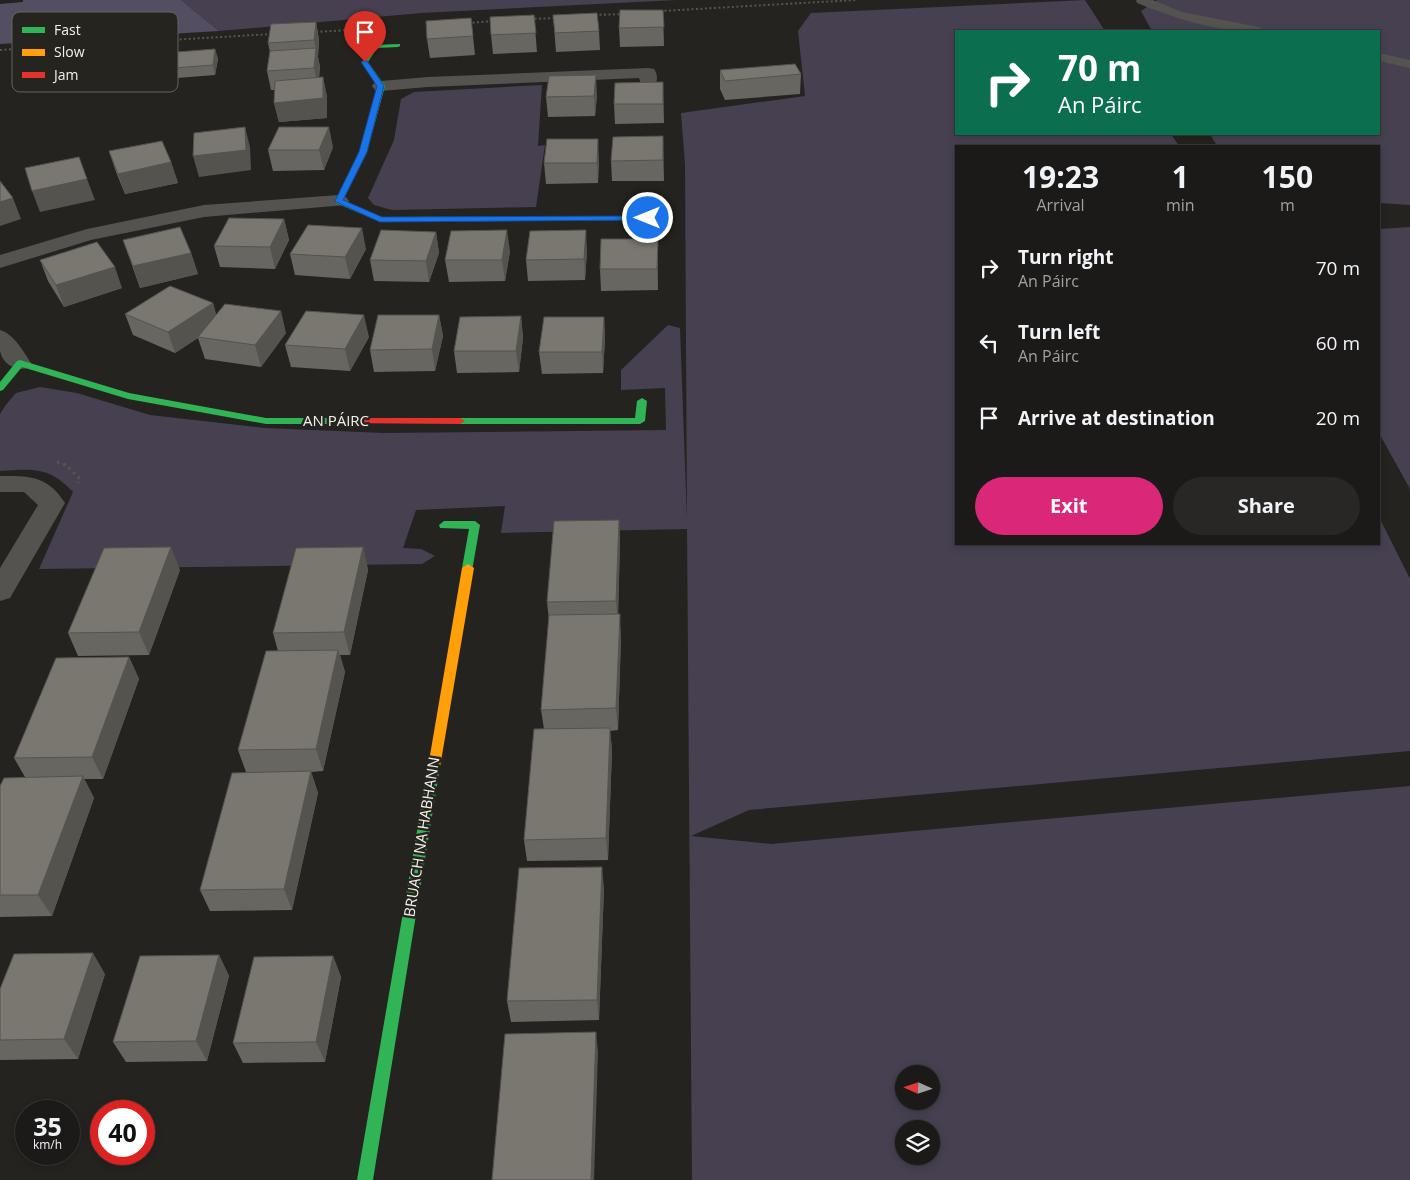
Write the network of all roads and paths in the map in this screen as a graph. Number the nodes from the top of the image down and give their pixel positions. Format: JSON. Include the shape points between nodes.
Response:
{"nodes":[{"id":1,"x":857,"y":0,"type":"edge"},
{"id":2,"x":1142,"y":0,"type":"edge"},
{"id":3,"x":658,"y":12,"type":"edge"},
{"id":4,"x":628,"y":13,"type":"edge"},
{"id":5,"x":588,"y":16,"type":"edge"},
{"id":6,"x":558,"y":17,"type":"edge"},
{"id":7,"x":528,"y":19,"type":"edge"},
{"id":8,"x":498,"y":21,"type":"edge"},
{"id":9,"x":468,"y":23,"type":"edge"},
{"id":10,"x":349,"y":30,"type":"dead end"},
{"id":11,"x":1254,"y":30,"type":"edge"},
{"id":12,"x":309,"y":32,"type":"edge"},
{"id":13,"x":279,"y":34,"type":"edge"},
{"id":14,"x":178,"y":40,"type":"edge"},
{"id":15,"x":398,"y":45,"type":"dead end"},
{"id":16,"x":1380,"y":57,"type":"edge"},
{"id":17,"x":1410,"y":64,"type":"edge"},
{"id":18,"x":648,"y":84,"type":"edge"},
{"id":19,"x":381,"y":86,"type":"junction"},
{"id":20,"x":339,"y":201,"type":"junction"},
{"id":21,"x":648,"y":232,"type":"dead end"},
{"id":22,"x":0,"y":262,"type":"edge"},
{"id":23,"x":0,"y":337,"type":"edge"},
{"id":24,"x":20,"y":363,"type":"junction"},
{"id":25,"x":0,"y":388,"type":"edge"},
{"id":26,"x":642,"y":401,"type":"dead end"},
{"id":27,"x":0,"y":484,"type":"edge"},
{"id":28,"x":444,"y":525,"type":"dead end"},
{"id":29,"x":0,"y":591,"type":"edge"},
{"id":30,"x":365,"y":1180,"type":"edge"}],
"edges":[{"from":1,"to":3,"type":"path"},
{"from":2,"to":11,"type":"lane","via":[[1179,14]]},
{"from":4,"to":5,"type":"path"},
{"from":6,"to":7,"type":"path"},
{"from":8,"to":9,"type":"path"},
{"from":10,"to":12,"type":"path"},
{"from":13,"to":14,"type":"path"},
{"from":15,"to":19,"type":"street","via":[[375,46],[365,62]]},
{"from":16,"to":17,"type":"lane"},
{"from":18,"to":19,"type":"street","via":[[648,73]]},
{"from":19,"to":20,"type":"street","via":[[363,152]]},
{"from":20,"to":21,"type":"street","via":[[380,220],[648,218]]},
{"from":20,"to":22,"type":"street","via":[[204,211],[87,235]]},
{"from":23,"to":24,"type":"street"},
{"from":24,"to":25,"type":"street"},
{"from":24,"to":26,"type":"street","name":"AN PÁIRC","via":[[128,396],[266,421],[640,421]]},
{"from":27,"to":29,"type":"street","via":[[30,484],[52,503]]},
{"from":28,"to":30,"type":"street","name":"BRUACH NA HABHANN","via":[[475,525]]}]}
